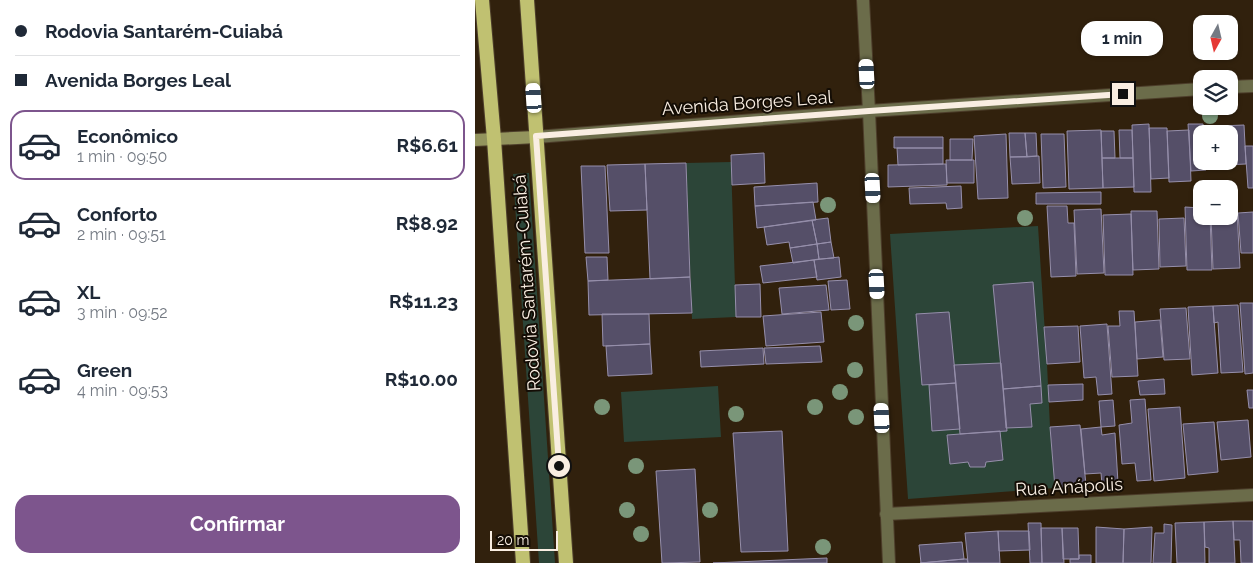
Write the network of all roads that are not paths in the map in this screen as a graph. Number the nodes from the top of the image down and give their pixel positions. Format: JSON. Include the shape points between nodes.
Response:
{"nodes":[{"id":1,"x":482,"y":0,"type":"edge"},
{"id":2,"x":527,"y":0,"type":"edge"},
{"id":3,"x":863,"y":0,"type":"edge"},
{"id":4,"x":1253,"y":86,"type":"edge"},
{"id":5,"x":1238,"y":87,"type":"edge"},
{"id":6,"x":1193,"y":90,"type":"edge"},
{"id":7,"x":869,"y":111,"type":"junction"},
{"id":8,"x":536,"y":136,"type":"junction"},
{"id":9,"x":494,"y":139,"type":"junction"},
{"id":10,"x":475,"y":140,"type":"edge"},
{"id":11,"x":1253,"y":495,"type":"edge"},
{"id":12,"x":886,"y":514,"type":"junction"},
{"id":13,"x":523,"y":563,"type":"edge"},
{"id":14,"x":566,"y":563,"type":"edge"},
{"id":15,"x":889,"y":563,"type":"edge"}],
"edges":[{"from":1,"to":9,"type":"highway","name":"Rodovia Santarém-Cuiabá"},
{"from":2,"to":8,"type":"highway","name":"Rodovia Santarém-Cuiabá"},
{"from":3,"to":7,"type":"street"},
{"from":4,"to":5,"type":"street"},
{"from":6,"to":7,"type":"street","name":"Avenida Borges Leal"},
{"from":7,"to":8,"type":"street","name":"Avenida Borges Leal"},
{"from":7,"to":12,"type":"street"},
{"from":8,"to":9,"type":"main road","name":"Avenida Borges Leal"},
{"from":8,"to":14,"type":"highway","name":"Rodovia Santarém-Cuiabá"},
{"from":9,"to":10,"type":"main road","name":"Avenida Borges Leal"},
{"from":9,"to":13,"type":"highway","name":"Rodovia Santarém-Cuiabá"},
{"from":11,"to":12,"type":"street","name":"Rua Anápolis"},
{"from":12,"to":15,"type":"street"}]}
